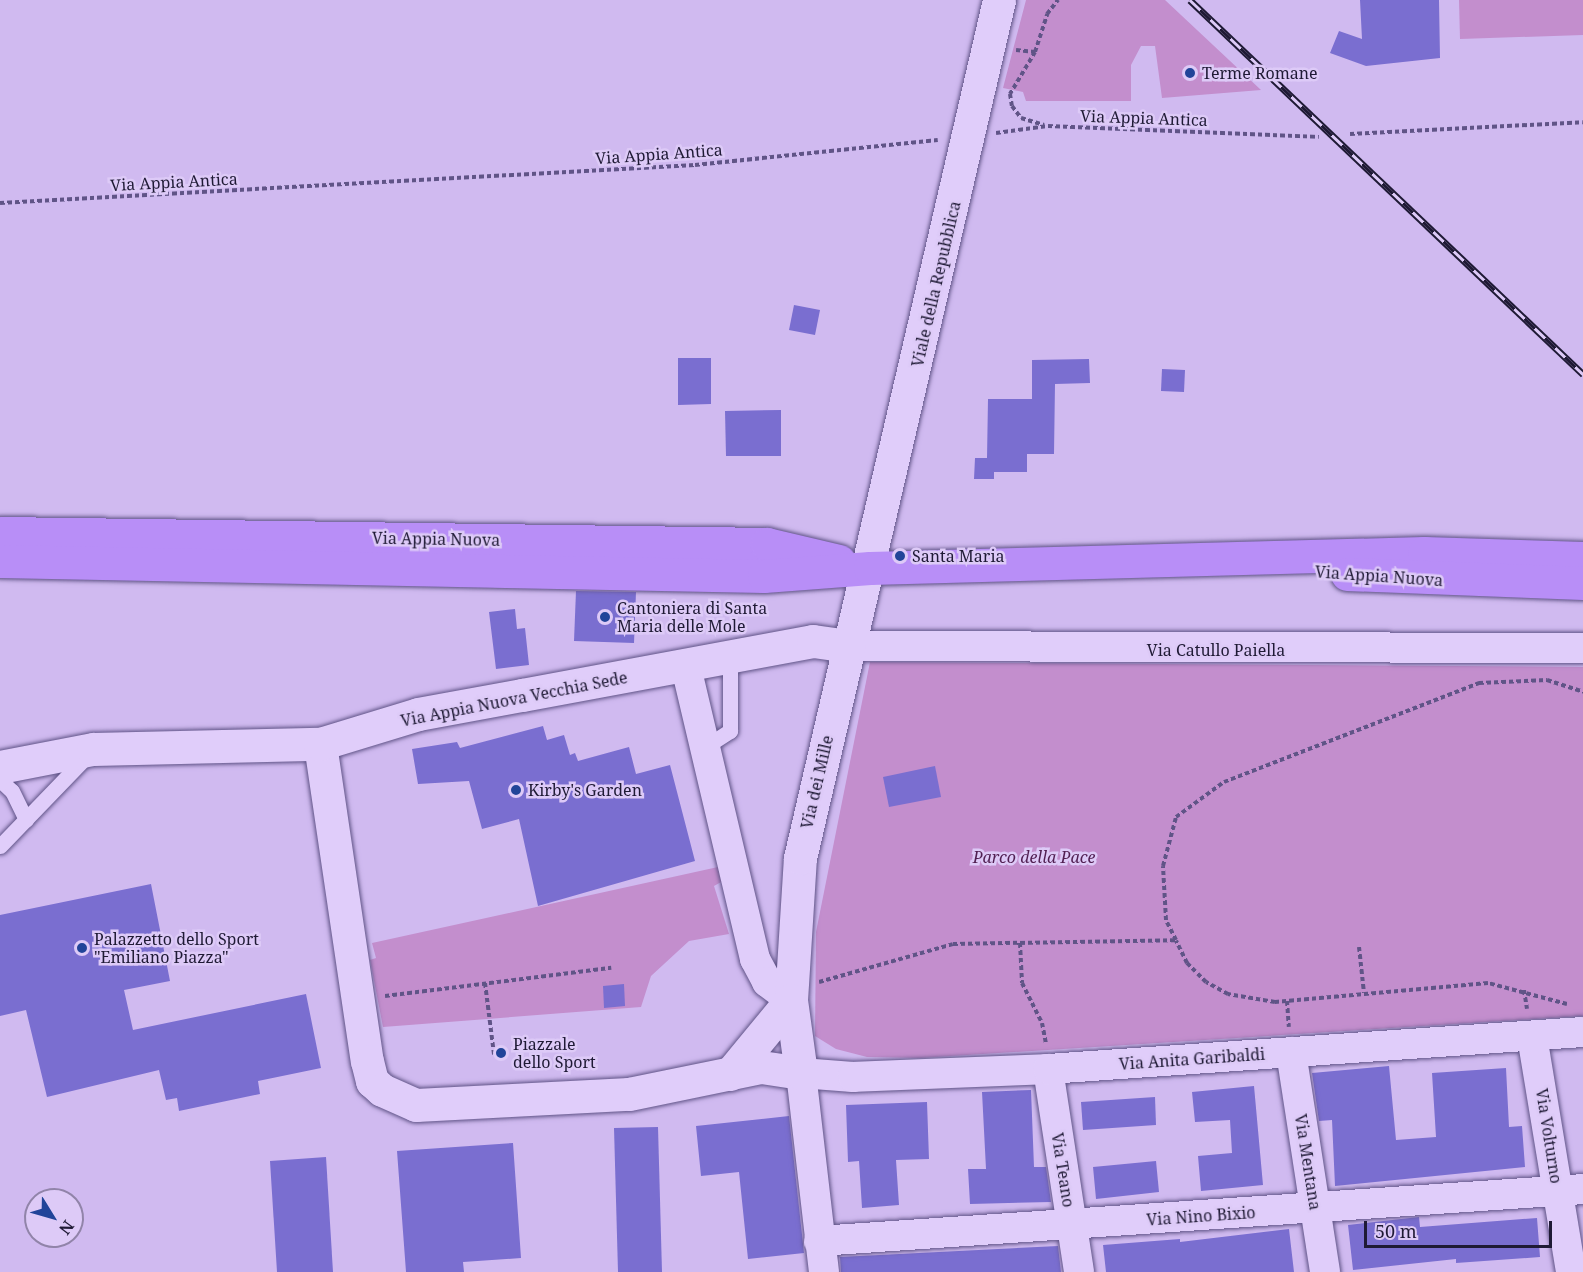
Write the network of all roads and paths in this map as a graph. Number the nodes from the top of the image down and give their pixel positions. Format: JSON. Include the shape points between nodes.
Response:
{"nodes":[{"id":1,"x":999,"y":0,"type":"edge"},
{"id":2,"x":1058,"y":0,"type":"edge"},
{"id":3,"x":991,"y":47,"type":"junction"},
{"id":4,"x":1035,"y":52,"type":"junction"},
{"id":5,"x":1583,"y":122,"type":"edge"},
{"id":6,"x":1048,"y":126,"type":"junction"},
{"id":7,"x":1350,"y":134,"type":"dead end"},
{"id":8,"x":971,"y":136,"type":"junction"},
{"id":9,"x":1318,"y":137,"type":"dead end"},
{"id":10,"x":0,"y":204,"type":"edge"},
{"id":11,"x":0,"y":533,"type":"edge"},
{"id":12,"x":1583,"y":558,"type":"edge"},
{"id":13,"x":0,"y":561,"type":"edge"},
{"id":14,"x":1175,"y":561,"type":"junction"},
{"id":15,"x":870,"y":568,"type":"junction"},
{"id":16,"x":1583,"y":583,"type":"edge"},
{"id":17,"x":813,"y":641,"type":"junction"},
{"id":18,"x":849,"y":646,"type":"junction"},
{"id":19,"x":1583,"y":648,"type":"edge"},
{"id":20,"x":730,"y":658,"type":"junction"},
{"id":21,"x":686,"y":666,"type":"junction"},
{"id":22,"x":1583,"y":692,"type":"edge"},
{"id":23,"x":320,"y":744,"type":"junction"},
{"id":24,"x":705,"y":747,"type":"junction"},
{"id":25,"x":93,"y":749,"type":"junction"},
{"id":26,"x":0,"y":767,"type":"edge"},
{"id":27,"x":0,"y":780,"type":"edge"},
{"id":28,"x":26,"y":820,"type":"junction"},
{"id":29,"x":0,"y":846,"type":"edge"},
{"id":30,"x":1176,"y":940,"type":"junction"},
{"id":31,"x":1020,"y":943,"type":"junction"},
{"id":32,"x":1359,"y":947,"type":"dead end"},
{"id":33,"x":610,"y":968,"type":"dead end"},
{"id":34,"x":485,"y":983,"type":"junction"},
{"id":35,"x":791,"y":992,"type":"junction"},
{"id":36,"x":1364,"y":993,"type":"junction"},
{"id":37,"x":358,"y":1000,"type":"junction"},
{"id":38,"x":1575,"y":1004,"type":"dead end"},
{"id":39,"x":1583,"y":1032,"type":"edge"},
{"id":40,"x":1532,"y":1036,"type":"junction"},
{"id":41,"x":1046,"y":1039,"type":"dead end"},
{"id":42,"x":1291,"y":1052,"type":"junction"},
{"id":43,"x":494,"y":1054,"type":"dead end"},
{"id":44,"x":1048,"y":1069,"type":"junction"},
{"id":45,"x":801,"y":1073,"type":"junction"},
{"id":46,"x":730,"y":1074,"type":"junction"},
{"id":47,"x":1570,"y":1190,"type":"edge"},
{"id":48,"x":1315,"y":1208,"type":"junction"},
{"id":49,"x":1071,"y":1226,"type":"junction"},
{"id":50,"x":819,"y":1241,"type":"junction"},
{"id":51,"x":824,"y":1272,"type":"edge"},
{"id":52,"x":1079,"y":1272,"type":"edge"},
{"id":53,"x":1325,"y":1272,"type":"edge"},
{"id":54,"x":1571,"y":1272,"type":"edge"}],
"edges":[{"from":1,"to":3,"type":"street","name":"Viale della Repubblica"},
{"from":2,"to":4,"type":"path","via":[[1047,14]]},
{"from":3,"to":4,"type":"path"},
{"from":3,"to":8,"type":"street","name":"Viale della Repubblica"},
{"from":4,"to":6,"type":"path","via":[[1010,94],[1012,106],[1021,118]]},
{"from":5,"to":7,"type":"path"},
{"from":6,"to":8,"type":"path","name":"Via Appia Antica"},
{"from":6,"to":9,"type":"path","name":"Via Appia Antica"},
{"from":8,"to":10,"type":"path","name":"Via Appia Antica","via":[[695,165]]},
{"from":8,"to":15,"type":"street","name":"Viale della Repubblica"},
{"from":11,"to":15,"type":"main road","name":"Via Appia Nuova","via":[[767,544]]},
{"from":12,"to":14,"type":"main road","name":"Via Appia Nuova","via":[[1424,553]]},
{"from":13,"to":15,"type":"main road","name":"Via Appia Nuova","via":[[764,576]]},
{"from":14,"to":15,"type":"main road","name":"Via Appia Nuova"},
{"from":14,"to":16,"type":"main road","name":"Via Appia Nuova","via":[[1424,580]]},
{"from":15,"to":17,"type":"street"},
{"from":15,"to":18,"type":"street","name":"Via dei Mille"},
{"from":17,"to":18,"type":"street","name":"Via Appia Nuova Vecchia Sede"},
{"from":17,"to":20,"type":"street","name":"Via Appia Nuova Vecchia Sede"},
{"from":18,"to":19,"type":"street","name":"Via Catullo Paiella"},
{"from":18,"to":35,"type":"street","name":"Via dei Mille","via":[[800,858]]},
{"from":20,"to":21,"type":"street","name":"Via Appia Nuova Vecchia Sede"},
{"from":20,"to":24,"type":"lane","via":[[730,731]]},
{"from":21,"to":23,"type":"street","name":"Via Appia Nuova Vecchia Sede","via":[[418,714]]},
{"from":21,"to":24,"type":"street"},
{"from":22,"to":30,"type":"path","via":[[1547,680],[1479,683],[1201,794],[1176,817],[1166,843],[1163,893]]},
{"from":23,"to":25,"type":"street","name":"Via Appia Nuova Vecchia Sede"},
{"from":23,"to":37,"type":"street"},
{"from":24,"to":35,"type":"street","via":[[755,959],[767,982]]},
{"from":25,"to":26,"type":"street","name":"Via Appia Nuova Vecchia Sede"},
{"from":25,"to":28,"type":"lane"},
{"from":27,"to":28,"type":"lane","via":[[12,791]]},
{"from":28,"to":29,"type":"lane"},
{"from":30,"to":31,"type":"path"},
{"from":30,"to":36,"type":"path","via":[[1187,963],[1206,982],[1248,1000]]},
{"from":31,"to":35,"type":"path","via":[[953,944]]},
{"from":31,"to":41,"type":"path","via":[[1022,983],[1037,1009]]},
{"from":32,"to":36,"type":"path"},
{"from":33,"to":34,"type":"path"},
{"from":34,"to":37,"type":"path"},
{"from":34,"to":43,"type":"path"},
{"from":35,"to":45,"type":"street","name":"Via dei Mille"},
{"from":35,"to":46,"type":"street"},
{"from":36,"to":38,"type":"path","via":[[1488,982]]},
{"from":37,"to":46,"type":"street","via":[[372,1081],[399,1100],[416,1105],[628,1094]]},
{"from":39,"to":40,"type":"street","name":"Via Anita Garibaldi"},
{"from":40,"to":42,"type":"street","name":"Via Anita Garibaldi"},
{"from":40,"to":47,"type":"street","name":"Via Volturno"},
{"from":42,"to":44,"type":"street","name":"Via Anita Garibaldi"},
{"from":42,"to":48,"type":"street","name":"Via Mentana"},
{"from":44,"to":45,"type":"street","name":"Via Anita Garibaldi","via":[[853,1077]]},
{"from":44,"to":49,"type":"street","name":"Via Teano"},
{"from":45,"to":46,"type":"street","via":[[761,1067]]},
{"from":45,"to":50,"type":"street","name":"Via dei Mille"},
{"from":47,"to":48,"type":"street","name":"Via Nino Bixio"},
{"from":47,"to":54,"type":"street","name":"Via Volturno"},
{"from":48,"to":49,"type":"street","name":"Via Nino Bixio"},
{"from":48,"to":53,"type":"street","name":"Via Mentana"},
{"from":49,"to":50,"type":"street","name":"Via Nino Bixio"},
{"from":49,"to":52,"type":"street","name":"Via Teano"},
{"from":50,"to":51,"type":"street","name":"Via dei Mille"}]}
